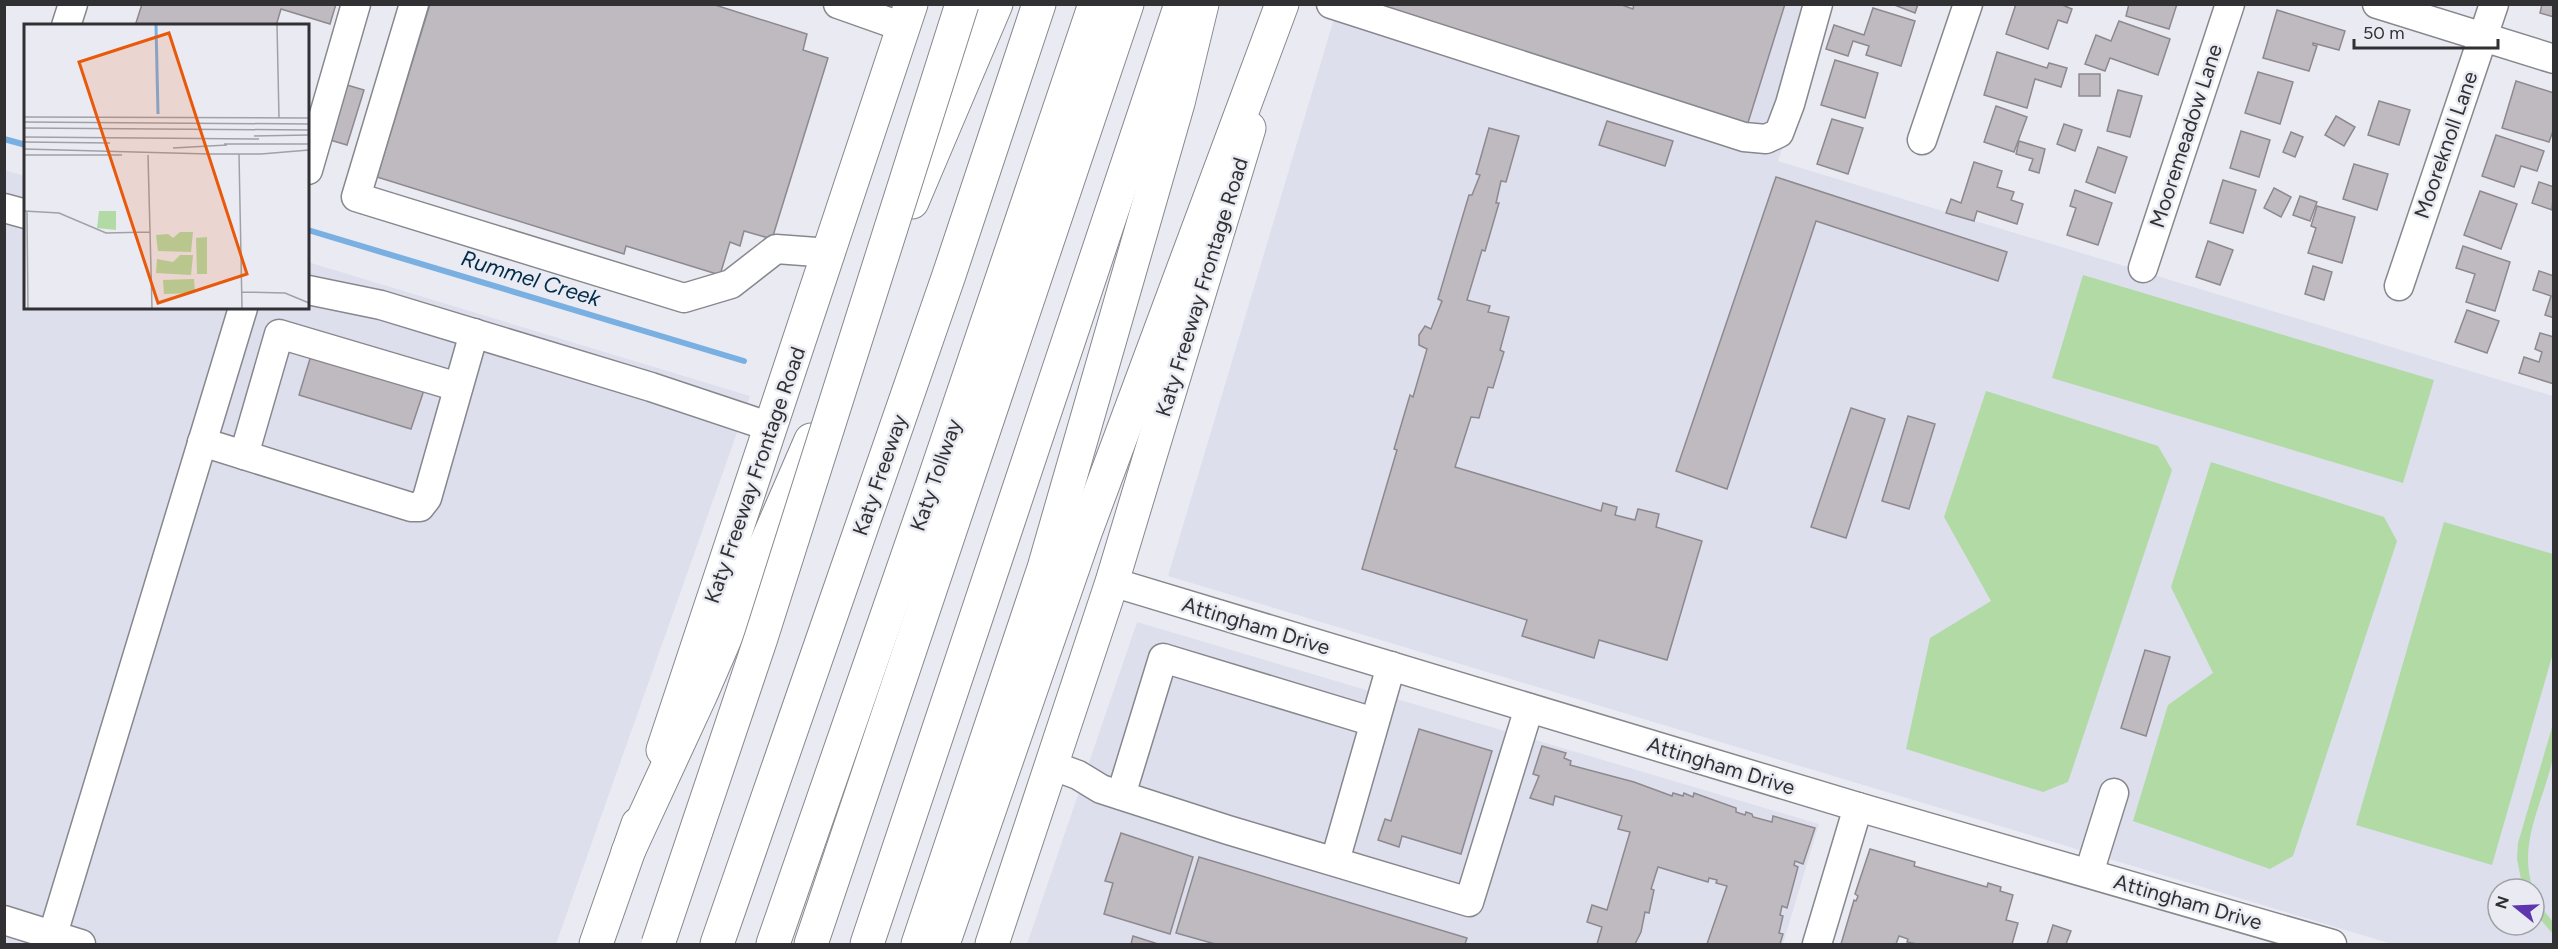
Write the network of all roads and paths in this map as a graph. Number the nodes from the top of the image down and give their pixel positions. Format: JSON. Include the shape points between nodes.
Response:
{"nodes":[{"id":1,"x":72,"y":4,"type":"edge"},
{"id":2,"x":356,"y":4,"type":"edge"},
{"id":3,"x":414,"y":4,"type":"edge"},
{"id":4,"x":838,"y":4,"type":"edge"},
{"id":5,"x":962,"y":4,"type":"edge"},
{"id":6,"x":996,"y":4,"type":"edge"},
{"id":7,"x":1039,"y":4,"type":"edge"},
{"id":8,"x":1095,"y":4,"type":"edge"},
{"id":9,"x":1127,"y":4,"type":"edge"},
{"id":10,"x":1181,"y":4,"type":"edge"},
{"id":11,"x":1202,"y":4,"type":"edge"},
{"id":12,"x":1283,"y":4,"type":"edge"},
{"id":13,"x":1331,"y":4,"type":"edge"},
{"id":14,"x":1818,"y":4,"type":"edge"},
{"id":15,"x":1968,"y":4,"type":"edge"},
{"id":16,"x":2230,"y":4,"type":"edge"},
{"id":17,"x":2377,"y":4,"type":"edge"},
{"id":18,"x":2494,"y":4,"type":"edge"},
{"id":19,"x":907,"y":16,"type":"edge"},
{"id":20,"x":67,"y":24,"type":"edge"},
{"id":21,"x":2483,"y":38,"type":"junction"},
{"id":22,"x":2553,"y":59,"type":"edge"},
{"id":23,"x":1922,"y":140,"type":"dead end"},
{"id":24,"x":309,"y":167,"type":"edge"},
{"id":25,"x":4,"y":208,"type":"edge"},
{"id":26,"x":24,"y":213,"type":"edge"},
{"id":27,"x":830,"y":253,"type":"junction"},
{"id":28,"x":2143,"y":268,"type":"dead end"},
{"id":29,"x":2399,"y":286,"type":"dead end"},
{"id":30,"x":309,"y":290,"type":"edge"},
{"id":31,"x":243,"y":309,"type":"edge"},
{"id":32,"x":474,"y":333,"type":"junction"},
{"id":33,"x":458,"y":387,"type":"junction"},
{"id":34,"x":771,"y":427,"type":"junction"},
{"id":35,"x":202,"y":442,"type":"junction"},
{"id":36,"x":244,"y":455,"type":"junction"},
{"id":37,"x":1112,"y":582,"type":"junction"},
{"id":38,"x":1391,"y":666,"type":"junction"},
{"id":39,"x":1529,"y":708,"type":"junction"},
{"id":40,"x":1374,"y":722,"type":"junction"},
{"id":41,"x":1051,"y":765,"type":"junction"},
{"id":42,"x":2114,"y":793,"type":"dead end"},
{"id":43,"x":1121,"y":795,"type":"junction"},
{"id":44,"x":1858,"y":807,"type":"junction"},
{"id":45,"x":628,"y":852,"type":"junction"},
{"id":46,"x":1335,"y":861,"type":"junction"},
{"id":47,"x":2089,"y":873,"type":"junction"},
{"id":48,"x":4,"y":920,"type":"edge"},
{"id":49,"x":52,"y":940,"type":"edge"},
{"id":50,"x":81,"y":945,"type":"edge"},
{"id":51,"x":596,"y":945,"type":"edge"},
{"id":52,"x":658,"y":945,"type":"edge"},
{"id":53,"x":717,"y":945,"type":"edge"},
{"id":54,"x":773,"y":945,"type":"edge"},
{"id":55,"x":811,"y":945,"type":"edge"},
{"id":56,"x":867,"y":945,"type":"edge"},
{"id":57,"x":918,"y":945,"type":"edge"},
{"id":58,"x":943,"y":945,"type":"edge"},
{"id":59,"x":992,"y":945,"type":"edge"},
{"id":60,"x":1817,"y":945,"type":"edge"},
{"id":61,"x":2332,"y":945,"type":"edge"}],
"edges":[{"from":1,"to":20,"type":"street"},
{"from":2,"to":24,"type":"street"},
{"from":3,"to":27,"type":"street","via":[[356,197],[684,298],[731,284],[776,249]]},
{"from":4,"to":19,"type":"street"},
{"from":5,"to":52,"type":"main road","bridge":true,"via":[[761,638]]},
{"from":6,"to":45,"type":"main road","via":[[729,631]]},
{"from":7,"to":53,"type":"main road","name":"Katy Freeway","via":[[946,286]]},
{"from":8,"to":54,"type":"main road","name":"Katy Tollway"},
{"from":9,"to":55,"type":"main road","name":"Katy Tollway"},
{"from":10,"to":56,"type":"main road"},
{"from":11,"to":57,"type":"main road","via":[[1178,103],[1044,568]]},
{"from":12,"to":37,"type":"main road","name":"Katy Freeway Frontage Road","via":[[1235,179]]},
{"from":12,"to":58,"type":"main road","via":[[1085,533]]},
{"from":13,"to":14,"type":"street","via":[[1744,137],[1766,139],[1779,133]]},
{"from":15,"to":23,"type":"street"},
{"from":16,"to":28,"type":"street","name":"Mooremeadow Lane"},
{"from":17,"to":21,"type":"street"},
{"from":18,"to":21,"type":"street","name":"Mooreknoll Lane"},
{"from":19,"to":27,"type":"main road","name":"Katy Freeway Frontage Road"},
{"from":21,"to":22,"type":"street"},
{"from":21,"to":29,"type":"street","name":"Mooreknoll Lane"},
{"from":25,"to":26,"type":"street"},
{"from":27,"to":34,"type":"main road","name":"Katy Freeway Frontage Road"},
{"from":30,"to":32,"type":"street","via":[[381,305]]},
{"from":31,"to":35,"type":"street"},
{"from":32,"to":33,"type":"street"},
{"from":32,"to":34,"type":"street"},
{"from":33,"to":36,"type":"street","via":[[427,498],[420,507]]},
{"from":33,"to":36,"type":"street","via":[[279,334]]},
{"from":34,"to":45,"type":"main road","name":"Katy Freeway Frontage Road"},
{"from":35,"to":36,"type":"street"},
{"from":35,"to":49,"type":"street"},
{"from":37,"to":38,"type":"street","name":"Attingham Drive"},
{"from":37,"to":41,"type":"main road","name":"Katy Freeway Frontage Road"},
{"from":38,"to":39,"type":"street","name":"Attingham Drive"},
{"from":38,"to":40,"type":"street"},
{"from":39,"to":44,"type":"street","name":"Attingham Drive"},
{"from":39,"to":46,"type":"street","via":[[1469,902]]},
{"from":40,"to":43,"type":"street","via":[[1163,658]]},
{"from":40,"to":46,"type":"street"},
{"from":41,"to":43,"type":"street"},
{"from":41,"to":59,"type":"main road","name":"Katy Freeway Frontage Road"},
{"from":42,"to":47,"type":"street"},
{"from":43,"to":46,"type":"street"},
{"from":44,"to":47,"type":"street","name":"Attingham Drive"},
{"from":44,"to":60,"type":"street"},
{"from":45,"to":51,"type":"main road","name":"Katy Freeway Frontage Road"},
{"from":47,"to":61,"type":"street","name":"Attingham Drive"},
{"from":48,"to":49,"type":"street"},
{"from":49,"to":50,"type":"street"}]}
